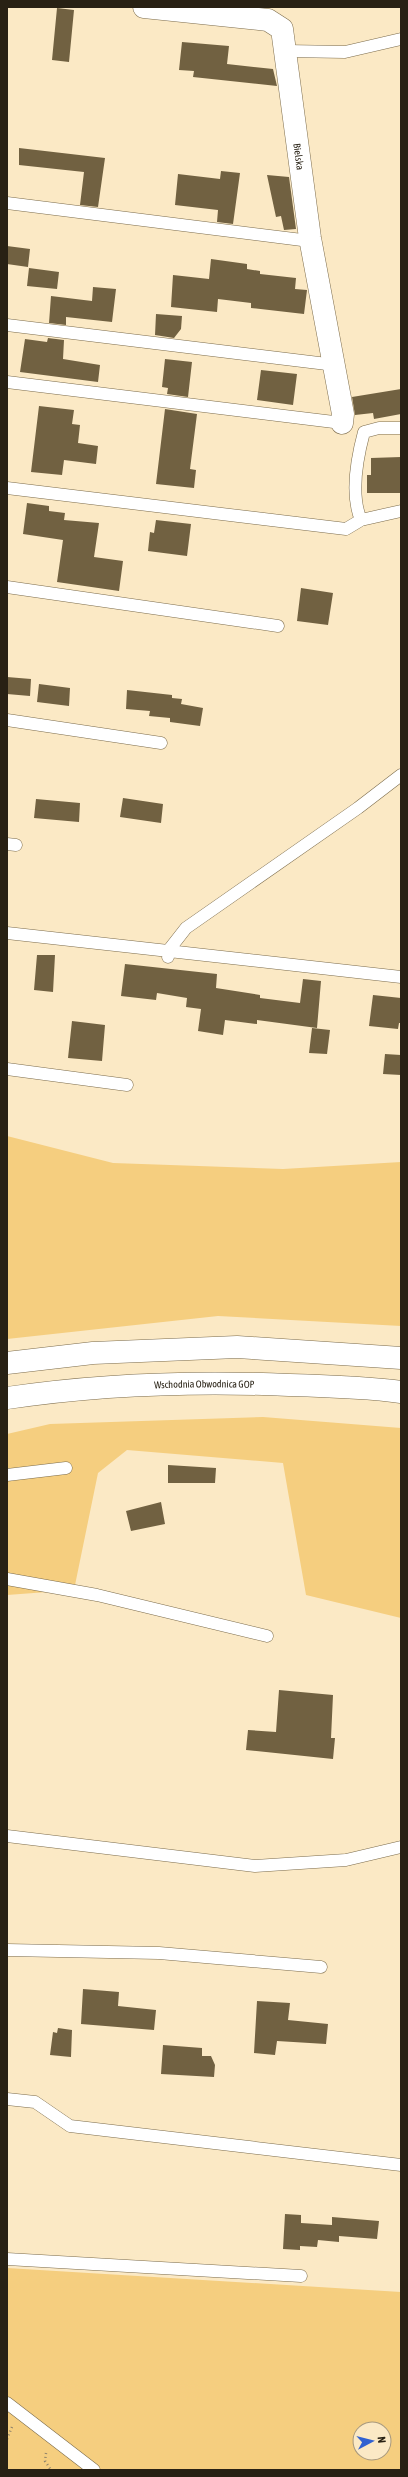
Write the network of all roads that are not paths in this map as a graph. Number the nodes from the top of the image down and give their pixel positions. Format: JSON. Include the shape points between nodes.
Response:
{"nodes":[{"id":1,"x":144,"y":7,"type":"edge"},
{"id":2,"x":401,"y":39,"type":"edge"},
{"id":3,"x":286,"y":51,"type":"junction"},
{"id":4,"x":7,"y":203,"type":"edge"},
{"id":5,"x":310,"y":238,"type":"junction"},
{"id":6,"x":7,"y":325,"type":"edge"},
{"id":7,"x":334,"y":362,"type":"junction"},
{"id":8,"x":7,"y":382,"type":"edge"},
{"id":9,"x":342,"y":423,"type":"joint"},
{"id":10,"x":401,"y":428,"type":"edge"},
{"id":11,"x":7,"y":488,"type":"edge"},
{"id":12,"x":401,"y":511,"type":"edge"},
{"id":13,"x":361,"y":520,"type":"junction"},
{"id":14,"x":7,"y":587,"type":"edge"},
{"id":15,"x":278,"y":626,"type":"dead end"},
{"id":16,"x":7,"y":720,"type":"edge"},
{"id":17,"x":161,"y":743,"type":"dead end"},
{"id":18,"x":401,"y":775,"type":"edge"},
{"id":19,"x":7,"y":933,"type":"edge"},
{"id":20,"x":168,"y":956,"type":"junction"},
{"id":21,"x":401,"y":977,"type":"edge"},
{"id":22,"x":7,"y":1069,"type":"edge"},
{"id":23,"x":127,"y":1084,"type":"dead end"},
{"id":24,"x":401,"y":1358,"type":"edge"},
{"id":25,"x":7,"y":1362,"type":"edge"},
{"id":26,"x":401,"y":1392,"type":"edge"},
{"id":27,"x":7,"y":1398,"type":"edge"},
{"id":28,"x":66,"y":1468,"type":"dead end"},
{"id":29,"x":7,"y":1475,"type":"edge"},
{"id":30,"x":7,"y":1579,"type":"edge"},
{"id":31,"x":267,"y":1636,"type":"dead end"},
{"id":32,"x":7,"y":1836,"type":"edge"},
{"id":33,"x":401,"y":1847,"type":"edge"},
{"id":34,"x":7,"y":1950,"type":"edge"},
{"id":35,"x":320,"y":1967,"type":"dead end"},
{"id":36,"x":7,"y":2099,"type":"edge"},
{"id":37,"x":401,"y":2165,"type":"edge"},
{"id":38,"x":7,"y":2258,"type":"edge"},
{"id":39,"x":301,"y":2276,"type":"dead end"},
{"id":40,"x":7,"y":2404,"type":"edge"},
{"id":41,"x":94,"y":2470,"type":"edge"}],
"edges":[{"from":1,"to":3,"type":"main road","name":"Bielska","via":[[268,20],[282,29]]},
{"from":2,"to":3,"type":"lane","via":[[345,52]]},
{"from":3,"to":5,"type":"main road","name":"Bielska"},
{"from":4,"to":5,"type":"lane","via":[[302,240]]},
{"from":5,"to":7,"type":"main road","name":"Bielska"},
{"from":6,"to":7,"type":"lane","via":[[327,364]]},
{"from":7,"to":9,"type":"main road","name":"Bielska","via":[[343,414]]},
{"from":8,"to":9,"type":"lane"},
{"from":10,"to":13,"type":"lane","via":[[379,428],[364,432],[358,454],[357,477],[357,510]]},
{"from":11,"to":13,"type":"lane","via":[[346,529]]},
{"from":12,"to":13,"type":"lane"},
{"from":14,"to":15,"type":"lane"},
{"from":16,"to":17,"type":"lane"},
{"from":18,"to":20,"type":"lane","via":[[186,928]]},
{"from":19,"to":20,"type":"lane"},
{"from":20,"to":21,"type":"lane"},
{"from":22,"to":23,"type":"lane"},
{"from":24,"to":25,"type":"main road","via":[[237,1347],[93,1353]]},
{"from":26,"to":27,"type":"main road","name":"Wschodnia Obwodnica GOP","via":[[372,1388],[224,1382],[153,1383]]},
{"from":28,"to":29,"type":"lane"},
{"from":30,"to":31,"type":"lane","via":[[97,1595]]},
{"from":32,"to":33,"type":"lane","via":[[255,1866],[346,1860]]},
{"from":34,"to":35,"type":"lane","via":[[159,1952]]},
{"from":36,"to":37,"type":"lane","via":[[35,2102],[70,2126]]},
{"from":38,"to":39,"type":"lane"},
{"from":40,"to":41,"type":"lane"}]}
